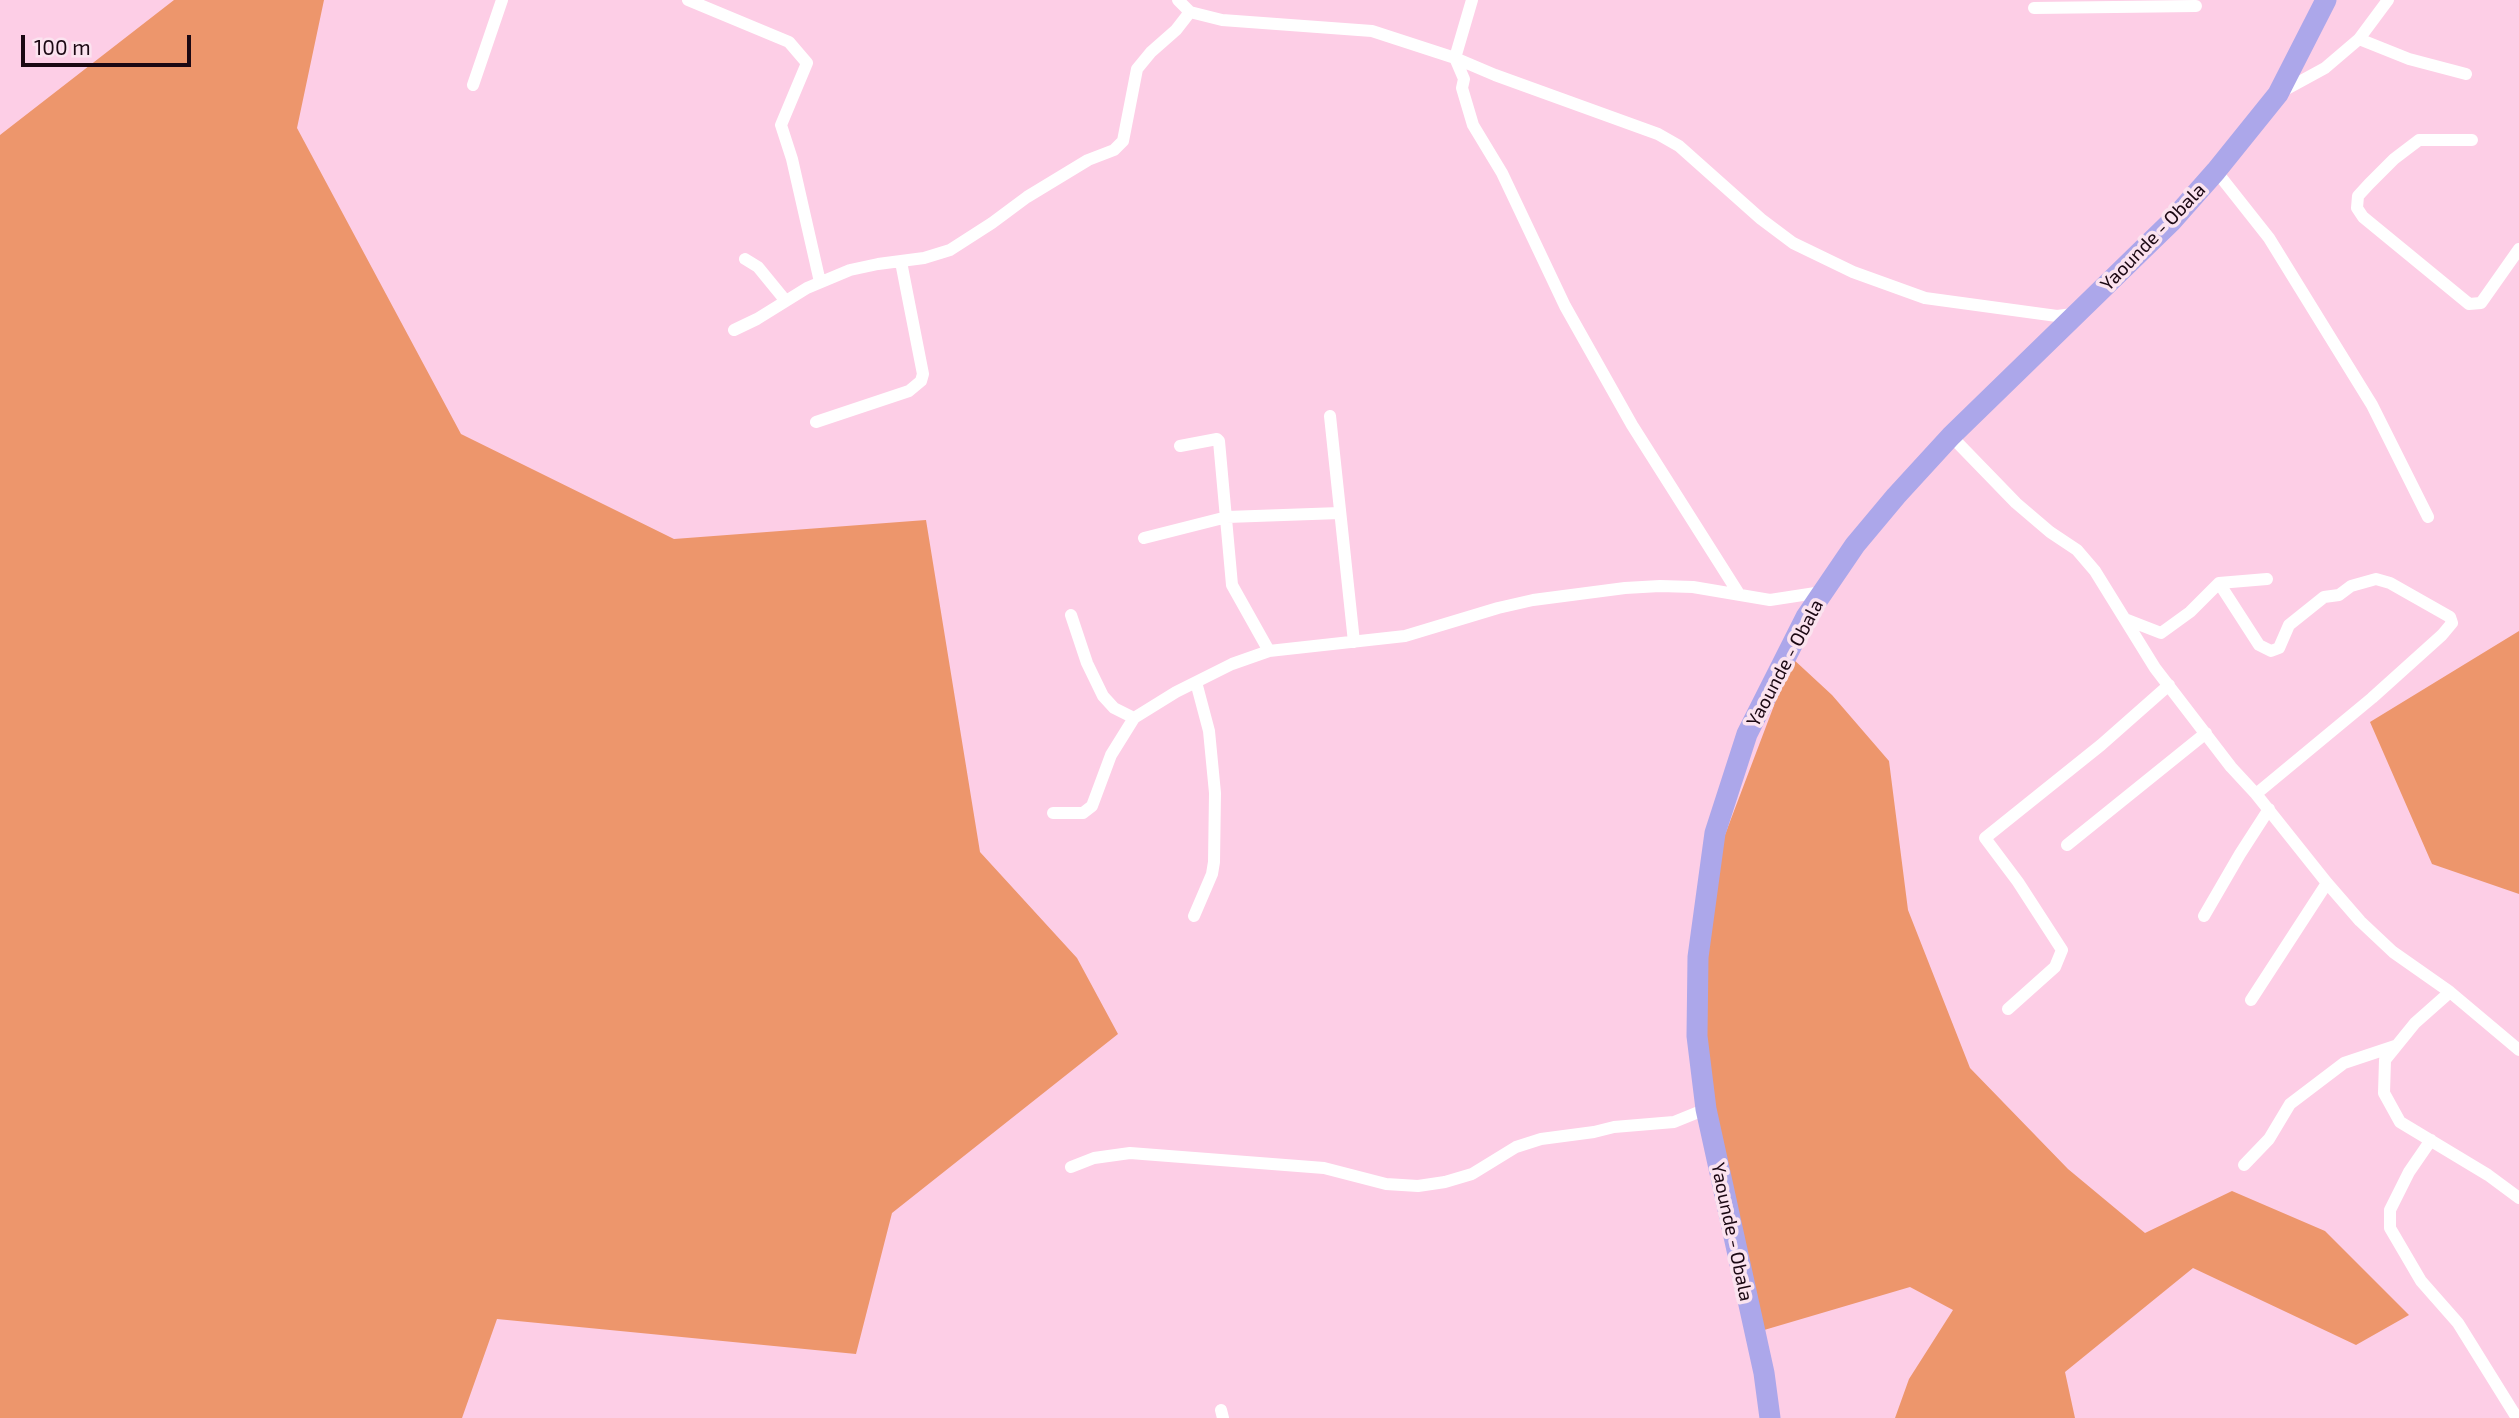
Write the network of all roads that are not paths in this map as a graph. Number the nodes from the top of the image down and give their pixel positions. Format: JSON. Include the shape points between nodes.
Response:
{"nodes":[{"id":1,"x":502,"y":0,"type":"edge"},
{"id":2,"x":688,"y":0,"type":"edge"},
{"id":3,"x":1178,"y":0,"type":"edge"},
{"id":4,"x":1472,"y":0,"type":"edge"},
{"id":5,"x":2326,"y":0,"type":"edge"},
{"id":6,"x":2388,"y":0,"type":"edge"},
{"id":7,"x":2080,"y":3,"type":"edge"},
{"id":8,"x":2196,"y":6,"type":"dead end"},
{"id":9,"x":2034,"y":8,"type":"dead end"},
{"id":10,"x":1190,"y":12,"type":"junction"},
{"id":11,"x":2359,"y":40,"type":"junction"},
{"id":12,"x":1455,"y":58,"type":"junction"},
{"id":13,"x":2466,"y":74,"type":"dead end"},
{"id":14,"x":472,"y":85,"type":"dead end"},
{"id":15,"x":2278,"y":93,"type":"junction"},
{"id":16,"x":2472,"y":140,"type":"dead end"},
{"id":17,"x":2216,"y":171,"type":"junction"},
{"id":18,"x":2519,"y":249,"type":"edge"},
{"id":19,"x":746,"y":259,"type":"dead end"},
{"id":20,"x":901,"y":262,"type":"junction"},
{"id":21,"x":820,"y":282,"type":"junction"},
{"id":22,"x":785,"y":300,"type":"junction"},
{"id":23,"x":2077,"y":314,"type":"junction"},
{"id":24,"x":734,"y":330,"type":"dead end"},
{"id":25,"x":1330,"y":416,"type":"dead end"},
{"id":26,"x":816,"y":422,"type":"dead end"},
{"id":27,"x":1951,"y":436,"type":"junction"},
{"id":28,"x":1180,"y":446,"type":"dead end"},
{"id":29,"x":1340,"y":513,"type":"junction"},
{"id":30,"x":1227,"y":517,"type":"junction"},
{"id":31,"x":2428,"y":517,"type":"dead end"},
{"id":32,"x":1144,"y":538,"type":"dead end"},
{"id":33,"x":2267,"y":579,"type":"dead end"},
{"id":34,"x":2219,"y":583,"type":"junction"},
{"id":35,"x":1822,"y":592,"type":"junction"},
{"id":36,"x":1739,"y":594,"type":"junction"},
{"id":37,"x":1071,"y":615,"type":"dead end"},
{"id":38,"x":2125,"y":620,"type":"junction"},
{"id":39,"x":1354,"y":642,"type":"junction"},
{"id":40,"x":1269,"y":651,"type":"junction"},
{"id":41,"x":1196,"y":682,"type":"junction"},
{"id":42,"x":2169,"y":685,"type":"junction"},
{"id":43,"x":1134,"y":718,"type":"junction"},
{"id":44,"x":2206,"y":733,"type":"junction"},
{"id":45,"x":2256,"y":794,"type":"junction"},
{"id":46,"x":2269,"y":809,"type":"junction"},
{"id":47,"x":1053,"y":813,"type":"dead end"},
{"id":48,"x":2067,"y":845,"type":"dead end"},
{"id":49,"x":2326,"y":883,"type":"junction"},
{"id":50,"x":1194,"y":916,"type":"dead end"},
{"id":51,"x":2204,"y":916,"type":"dead end"},
{"id":52,"x":2450,"y":992,"type":"junction"},
{"id":53,"x":2251,"y":1000,"type":"dead end"},
{"id":54,"x":2008,"y":1009,"type":"dead end"},
{"id":55,"x":2396,"y":1046,"type":"junction"},
{"id":56,"x":2519,"y":1050,"type":"edge"},
{"id":57,"x":1706,"y":1109,"type":"junction"},
{"id":58,"x":2431,"y":1140,"type":"junction"},
{"id":59,"x":2244,"y":1165,"type":"dead end"},
{"id":60,"x":1070,"y":1167,"type":"dead end"},
{"id":61,"x":2519,"y":1198,"type":"edge"},
{"id":62,"x":1770,"y":1418,"type":"edge"},
{"id":63,"x":2517,"y":1418,"type":"edge"}],
"edges":[{"from":1,"to":14,"type":"street"},
{"from":2,"to":21,"type":"street","via":[[789,41],[807,63],[781,125]]},
{"from":3,"to":10,"type":"street"},
{"from":4,"to":12,"type":"street"},
{"from":5,"to":15,"type":"highway","name":"Yaounde - Obala"},
{"from":6,"to":11,"type":"street"},
{"from":7,"to":8,"type":"street"},
{"from":7,"to":9,"type":"street"},
{"from":10,"to":12,"type":"street","via":[[1230,20],[1372,31]]},
{"from":10,"to":20,"type":"street","via":[[1137,69],[1123,141],[1114,150],[1088,160],[1027,197],[950,250]]},
{"from":11,"to":13,"type":"street"},
{"from":11,"to":15,"type":"street","via":[[2325,68]]},
{"from":12,"to":23,"type":"street","via":[[1658,134],[1679,146],[1793,243],[1853,272],[1925,298],[2057,317]]},
{"from":12,"to":36,"type":"street","via":[[1464,79],[1462,88],[1472,125],[1520,208],[1565,306],[1650,456]]},
{"from":15,"to":17,"type":"highway","name":"Yaounde - Obala"},
{"from":16,"to":18,"type":"street","via":[[2419,140],[2358,196],[2357,208],[2469,304],[2481,303]]},
{"from":17,"to":23,"type":"highway","name":"Yaounde - Obala"},
{"from":17,"to":31,"type":"street","via":[[2269,238],[2372,405]]},
{"from":19,"to":22,"type":"street"},
{"from":20,"to":21,"type":"street","via":[[850,270]]},
{"from":20,"to":26,"type":"street","via":[[921,381],[909,391]]},
{"from":21,"to":22,"type":"street"},
{"from":22,"to":24,"type":"street"},
{"from":23,"to":27,"type":"highway","name":"Yaounde - Obala"},
{"from":25,"to":29,"type":"street"},
{"from":27,"to":35,"type":"highway","name":"Yaounde - Obala","via":[[1863,535]]},
{"from":27,"to":38,"type":"street","via":[[2016,503],[2077,550]]},
{"from":28,"to":30,"type":"street","via":[[1219,441]]},
{"from":29,"to":30,"type":"street"},
{"from":29,"to":39,"type":"street"},
{"from":30,"to":32,"type":"street"},
{"from":30,"to":40,"type":"street","via":[[1232,585]]},
{"from":33,"to":34,"type":"street"},
{"from":34,"to":38,"type":"street","via":[[2161,633]]},
{"from":34,"to":45,"type":"street","via":[[2259,645],[2271,651],[2279,648],[2290,625],[2324,597],[2376,579],[2450,617],[2452,623],[2372,698]]},
{"from":35,"to":36,"type":"street","via":[[1770,600]]},
{"from":35,"to":57,"type":"highway","name":"Yaounde - Obala","via":[[1790,644],[1747,734],[1715,833],[1698,957],[1697,1036]]},
{"from":36,"to":39,"type":"street","via":[[1660,586],[1577,594],[1498,608],[1405,636]]},
{"from":37,"to":43,"type":"street","via":[[1103,696]]},
{"from":38,"to":42,"type":"street"},
{"from":39,"to":40,"type":"street"},
{"from":40,"to":41,"type":"street"},
{"from":41,"to":43,"type":"street"},
{"from":41,"to":50,"type":"street","via":[[1211,743],[1215,821],[1212,874]]},
{"from":42,"to":44,"type":"street"},
{"from":42,"to":54,"type":"street","via":[[1985,838],[2062,950],[2055,967]]},
{"from":43,"to":47,"type":"street","via":[[1111,755],[1092,806],[1083,813]]},
{"from":44,"to":45,"type":"street"},
{"from":44,"to":48,"type":"street"},
{"from":45,"to":46,"type":"street"},
{"from":46,"to":49,"type":"street"},
{"from":46,"to":51,"type":"street"},
{"from":49,"to":52,"type":"street","via":[[2392,952]]},
{"from":49,"to":53,"type":"street"},
{"from":52,"to":55,"type":"street"},
{"from":52,"to":56,"type":"street"},
{"from":55,"to":58,"type":"street","via":[[2385,1060],[2384,1093],[2400,1122]]},
{"from":55,"to":59,"type":"street","via":[[2344,1063],[2290,1104],[2269,1139]]},
{"from":57,"to":60,"type":"street","via":[[1674,1122],[1541,1139],[1516,1147],[1472,1174],[1418,1186],[1386,1184],[1324,1168],[1130,1153]]},
{"from":57,"to":62,"type":"highway","name":"Yaounde - Obala"},
{"from":58,"to":61,"type":"street"},
{"from":58,"to":63,"type":"street","via":[[2390,1210],[2390,1227],[2421,1281],[2459,1322]]}]}
